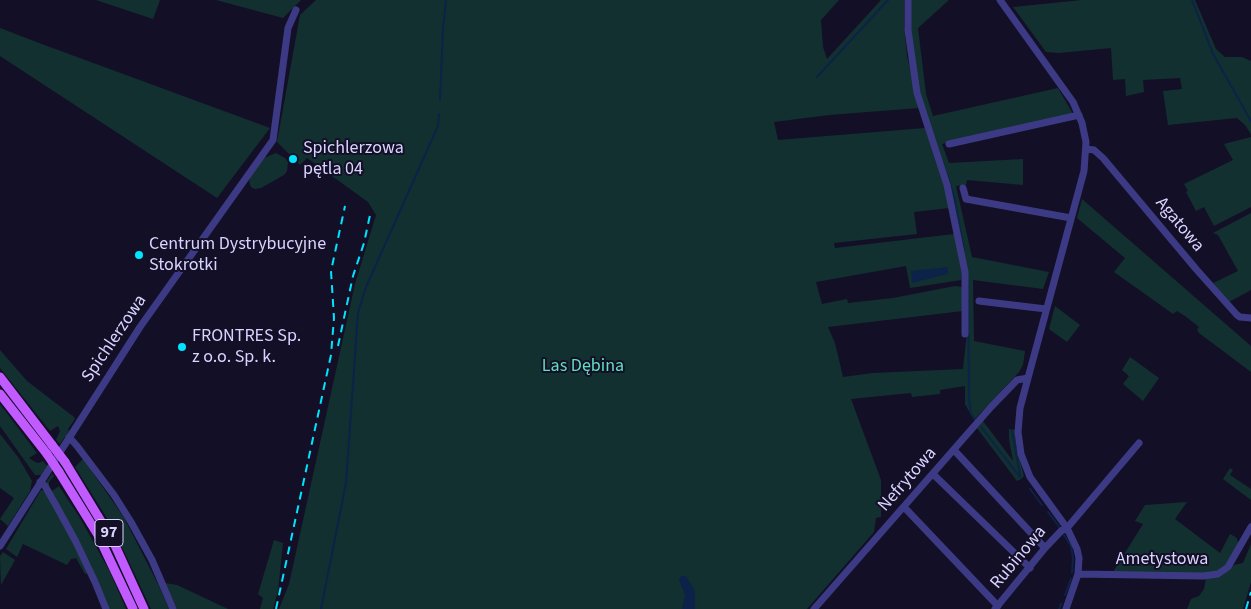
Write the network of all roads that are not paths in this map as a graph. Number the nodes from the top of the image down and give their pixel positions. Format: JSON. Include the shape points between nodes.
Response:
{"nodes":[{"id":1,"x":908,"y":0,"type":"edge"},
{"id":2,"x":1000,"y":0,"type":"edge"},
{"id":3,"x":296,"y":10,"type":"dead end"},
{"id":4,"x":1079,"y":115,"type":"junction"},
{"id":5,"x":949,"y":144,"type":"dead end"},
{"id":6,"x":1086,"y":149,"type":"junction"},
{"id":7,"x":963,"y":188,"type":"dead end"},
{"id":8,"x":1071,"y":218,"type":"junction"},
{"id":9,"x":979,"y":301,"type":"dead end"},
{"id":10,"x":1046,"y":309,"type":"junction"},
{"id":11,"x":1251,"y":318,"type":"edge"},
{"id":12,"x":965,"y":334,"type":"dead end"},
{"id":13,"x":0,"y":377,"type":"edge"},
{"id":14,"x":1028,"y":378,"type":"junction"},
{"id":15,"x":0,"y":394,"type":"edge"},
{"id":16,"x":69,"y":437,"type":"junction"},
{"id":17,"x":1139,"y":443,"type":"dead end"},
{"id":18,"x":954,"y":450,"type":"junction"},
{"id":19,"x":934,"y":474,"type":"junction"},
{"id":20,"x":40,"y":482,"type":"junction"},
{"id":21,"x":904,"y":507,"type":"junction"},
{"id":22,"x":1251,"y":527,"type":"edge"},
{"id":23,"x":1067,"y":528,"type":"junction"},
{"id":24,"x":0,"y":546,"type":"edge"},
{"id":25,"x":1045,"y":548,"type":"junction"},
{"id":26,"x":1030,"y":568,"type":"junction"},
{"id":27,"x":1078,"y":574,"type":"junction"},
{"id":28,"x":997,"y":608,"type":"edge"},
{"id":29,"x":106,"y":609,"type":"edge"},
{"id":30,"x":134,"y":609,"type":"edge"},
{"id":31,"x":144,"y":609,"type":"edge"},
{"id":32,"x":173,"y":609,"type":"edge"},
{"id":33,"x":814,"y":609,"type":"edge"},
{"id":34,"x":1066,"y":609,"type":"edge"}],
"edges":[{"from":1,"to":12,"type":"street","via":[[908,30],[917,93],[947,185],[965,272]]},
{"from":2,"to":4,"type":"street","via":[[1066,91]]},
{"from":3,"to":16,"type":"street","name":"Spichlerzowa","via":[[288,28],[273,140],[140,327]]},
{"from":4,"to":5,"type":"street"},
{"from":4,"to":6,"type":"street"},
{"from":6,"to":8,"type":"street","via":[[1084,171]]},
{"from":6,"to":11,"type":"street","name":"Agatowa","via":[[1094,150],[1103,158],[1237,315]]},
{"from":7,"to":8,"type":"street","via":[[966,199]]},
{"from":8,"to":10,"type":"street"},
{"from":9,"to":10,"type":"street"},
{"from":10,"to":14,"type":"street"},
{"from":13,"to":31,"type":"main road","number":"97","bridge":true,"via":[[64,462],[113,541]]},
{"from":14,"to":18,"type":"street","name":"Nefrytowa","via":[[1016,380]]},
{"from":14,"to":23,"type":"street","via":[[1019,420],[1021,454],[1035,485]]},
{"from":15,"to":30,"type":"main road","number":"97","bridge":true,"via":[[59,472],[98,535]]},
{"from":16,"to":20,"type":"street","name":"Spichlerzowa"},
{"from":16,"to":32,"type":"street","via":[[131,522]]},
{"from":17,"to":23,"type":"street","name":"Rubinowa"},
{"from":18,"to":19,"type":"street","name":"Nefrytowa"},
{"from":18,"to":25,"type":"street"},
{"from":19,"to":21,"type":"street","name":"Nefrytowa"},
{"from":19,"to":26,"type":"street"},
{"from":20,"to":24,"type":"street","name":"Spichlerzowa"},
{"from":20,"to":29,"type":"street","via":[[71,534]]},
{"from":21,"to":28,"type":"street"},
{"from":21,"to":33,"type":"street","name":"Nefrytowa"},
{"from":22,"to":27,"type":"street","name":"Ametystowa","via":[[1228,567],[1218,574]]},
{"from":23,"to":25,"type":"street","name":"Rubinowa"},
{"from":23,"to":27,"type":"street","via":[[1077,548]]},
{"from":25,"to":26,"type":"street","name":"Rubinowa"},
{"from":26,"to":28,"type":"street","name":"Rubinowa"},
{"from":27,"to":34,"type":"street"}]}
